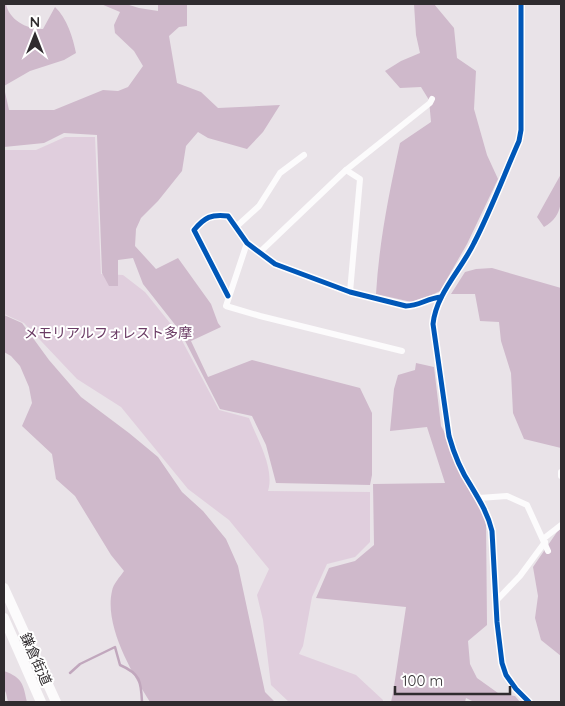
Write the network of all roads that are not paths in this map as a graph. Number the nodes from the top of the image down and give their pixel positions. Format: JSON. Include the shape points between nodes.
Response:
{"nodes":[{"id":1,"x":521,"y":4,"type":"edge"},
{"id":2,"x":432,"y":99,"type":"dead end"},
{"id":3,"x":304,"y":155,"type":"dead end"},
{"id":4,"x":346,"y":170,"type":"junction"},
{"id":5,"x":236,"y":226,"type":"junction"},
{"id":6,"x":247,"y":242,"type":"junction"},
{"id":7,"x":259,"y":253,"type":"junction"},
{"id":8,"x":350,"y":292,"type":"junction"},
{"id":9,"x":228,"y":296,"type":"junction"},
{"id":10,"x":441,"y":297,"type":"junction"},
{"id":11,"x":402,"y":351,"type":"dead end"},
{"id":12,"x":479,"y":498,"type":"junction"},
{"id":13,"x":561,"y":525,"type":"edge"},
{"id":14,"x":544,"y":541,"type":"junction"},
{"id":15,"x":548,"y":552,"type":"dead end"},
{"id":16,"x":4,"y":588,"type":"edge"},
{"id":17,"x":496,"y":601,"type":"junction"},
{"id":18,"x":4,"y":618,"type":"edge"},
{"id":19,"x":42,"y":702,"type":"edge"},
{"id":20,"x":56,"y":702,"type":"edge"},
{"id":21,"x":528,"y":702,"type":"edge"}],
"edges":[{"from":1,"to":10,"type":"street","via":[[519,141],[474,244]]},
{"from":2,"to":4,"type":"street"},
{"from":3,"to":5,"type":"street","via":[[280,174],[259,206]]},
{"from":4,"to":7,"type":"street"},
{"from":4,"to":8,"type":"street","via":[[360,179]]},
{"from":5,"to":6,"type":"street"},
{"from":5,"to":9,"type":"street","via":[[228,216],[216,215],[201,222],[194,230]]},
{"from":6,"to":7,"type":"street"},
{"from":6,"to":9,"type":"street"},
{"from":7,"to":8,"type":"street","via":[[275,264]]},
{"from":8,"to":10,"type":"street","via":[[406,306]]},
{"from":9,"to":11,"type":"street","via":[[226,306]]},
{"from":10,"to":12,"type":"street","via":[[433,324],[449,436],[457,460]]},
{"from":12,"to":14,"type":"street","via":[[507,496],[527,506]]},
{"from":12,"to":17,"type":"street","via":[[492,531]]},
{"from":13,"to":14,"type":"street"},
{"from":14,"to":15,"type":"street"},
{"from":14,"to":17,"type":"street","via":[[520,576]]},
{"from":16,"to":20,"type":"main road","name":"鎌倉街道"},
{"from":17,"to":21,"type":"street","via":[[504,669]]},
{"from":18,"to":19,"type":"main road","name":"鎌倉街道"}]}
